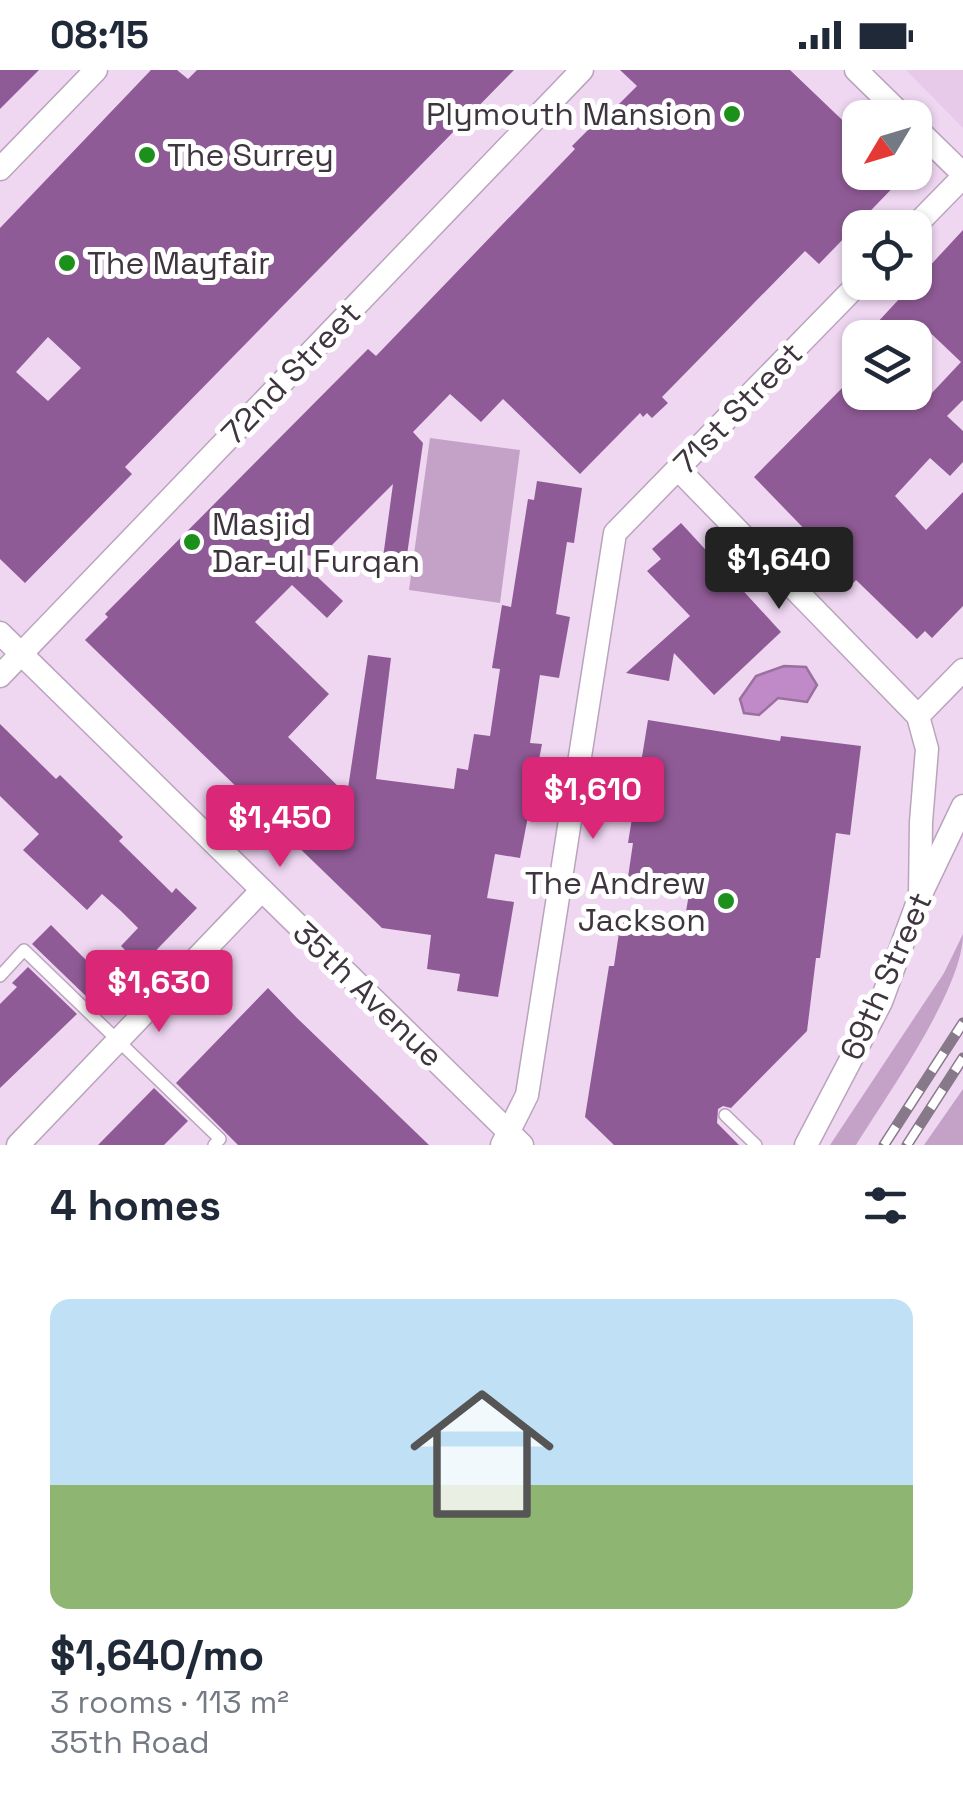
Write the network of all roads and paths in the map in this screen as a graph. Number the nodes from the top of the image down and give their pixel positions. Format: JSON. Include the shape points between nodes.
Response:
{"nodes":[{"id":1,"x":96,"y":70,"type":"edge"},
{"id":2,"x":582,"y":70,"type":"edge"},
{"id":3,"x":856,"y":70,"type":"edge"},
{"id":4,"x":887,"y":100,"type":"edge"},
{"id":5,"x":932,"y":145,"type":"edge"},
{"id":6,"x":0,"y":169,"type":"edge"},
{"id":7,"x":963,"y":176,"type":"edge"},
{"id":8,"x":931,"y":210,"type":"edge"},
{"id":9,"x":843,"y":300,"type":"edge"},
{"id":10,"x":679,"y":470,"type":"junction"},
{"id":11,"x":0,"y":634,"type":"edge"},
{"id":12,"x":22,"y":654,"type":"junction"},
{"id":13,"x":963,"y":670,"type":"edge"},
{"id":14,"x":0,"y":676,"type":"edge"},
{"id":15,"x":918,"y":716,"type":"junction"},
{"id":16,"x":963,"y":806,"type":"edge"},
{"id":17,"x":262,"y":890,"type":"junction"},
{"id":18,"x":920,"y":896,"type":"junction"},
{"id":19,"x":0,"y":976,"type":"edge"},
{"id":20,"x":118,"y":1040,"type":"junction"},
{"id":21,"x":725,"y":1114,"type":"dead end"},
{"id":22,"x":511,"y":1140,"type":"edge"},
{"id":23,"x":18,"y":1145,"type":"edge"},
{"id":24,"x":214,"y":1145,"type":"edge"},
{"id":25,"x":756,"y":1145,"type":"edge"},
{"id":26,"x":806,"y":1145,"type":"edge"}],
"edges":[{"from":1,"to":6,"type":"street"},
{"from":2,"to":12,"type":"street","name":"72nd Street"},
{"from":3,"to":4,"type":"street"},
{"from":5,"to":7,"type":"street"},
{"from":7,"to":8,"type":"street"},
{"from":9,"to":10,"type":"street","name":"71st Street"},
{"from":10,"to":15,"type":"street"},
{"from":10,"to":22,"type":"street","name":"71st Street","via":[[615,533],[527,1095]]},
{"from":11,"to":12,"type":"street","name":"35th Avenue"},
{"from":12,"to":14,"type":"street","name":"72nd Street"},
{"from":12,"to":17,"type":"street","name":"35th Avenue"},
{"from":13,"to":15,"type":"street"},
{"from":15,"to":18,"type":"street","via":[[928,748]]},
{"from":16,"to":18,"type":"street","name":"69th Street"},
{"from":17,"to":20,"type":"street"},
{"from":17,"to":22,"type":"street","name":"35th Avenue"},
{"from":18,"to":26,"type":"street","name":"69th Street","via":[[882,1002]]},
{"from":19,"to":20,"type":"lane","via":[[24,950]]},
{"from":20,"to":23,"type":"street"},
{"from":20,"to":24,"type":"lane","via":[[220,1139]]},
{"from":21,"to":25,"type":"lane"}]}
